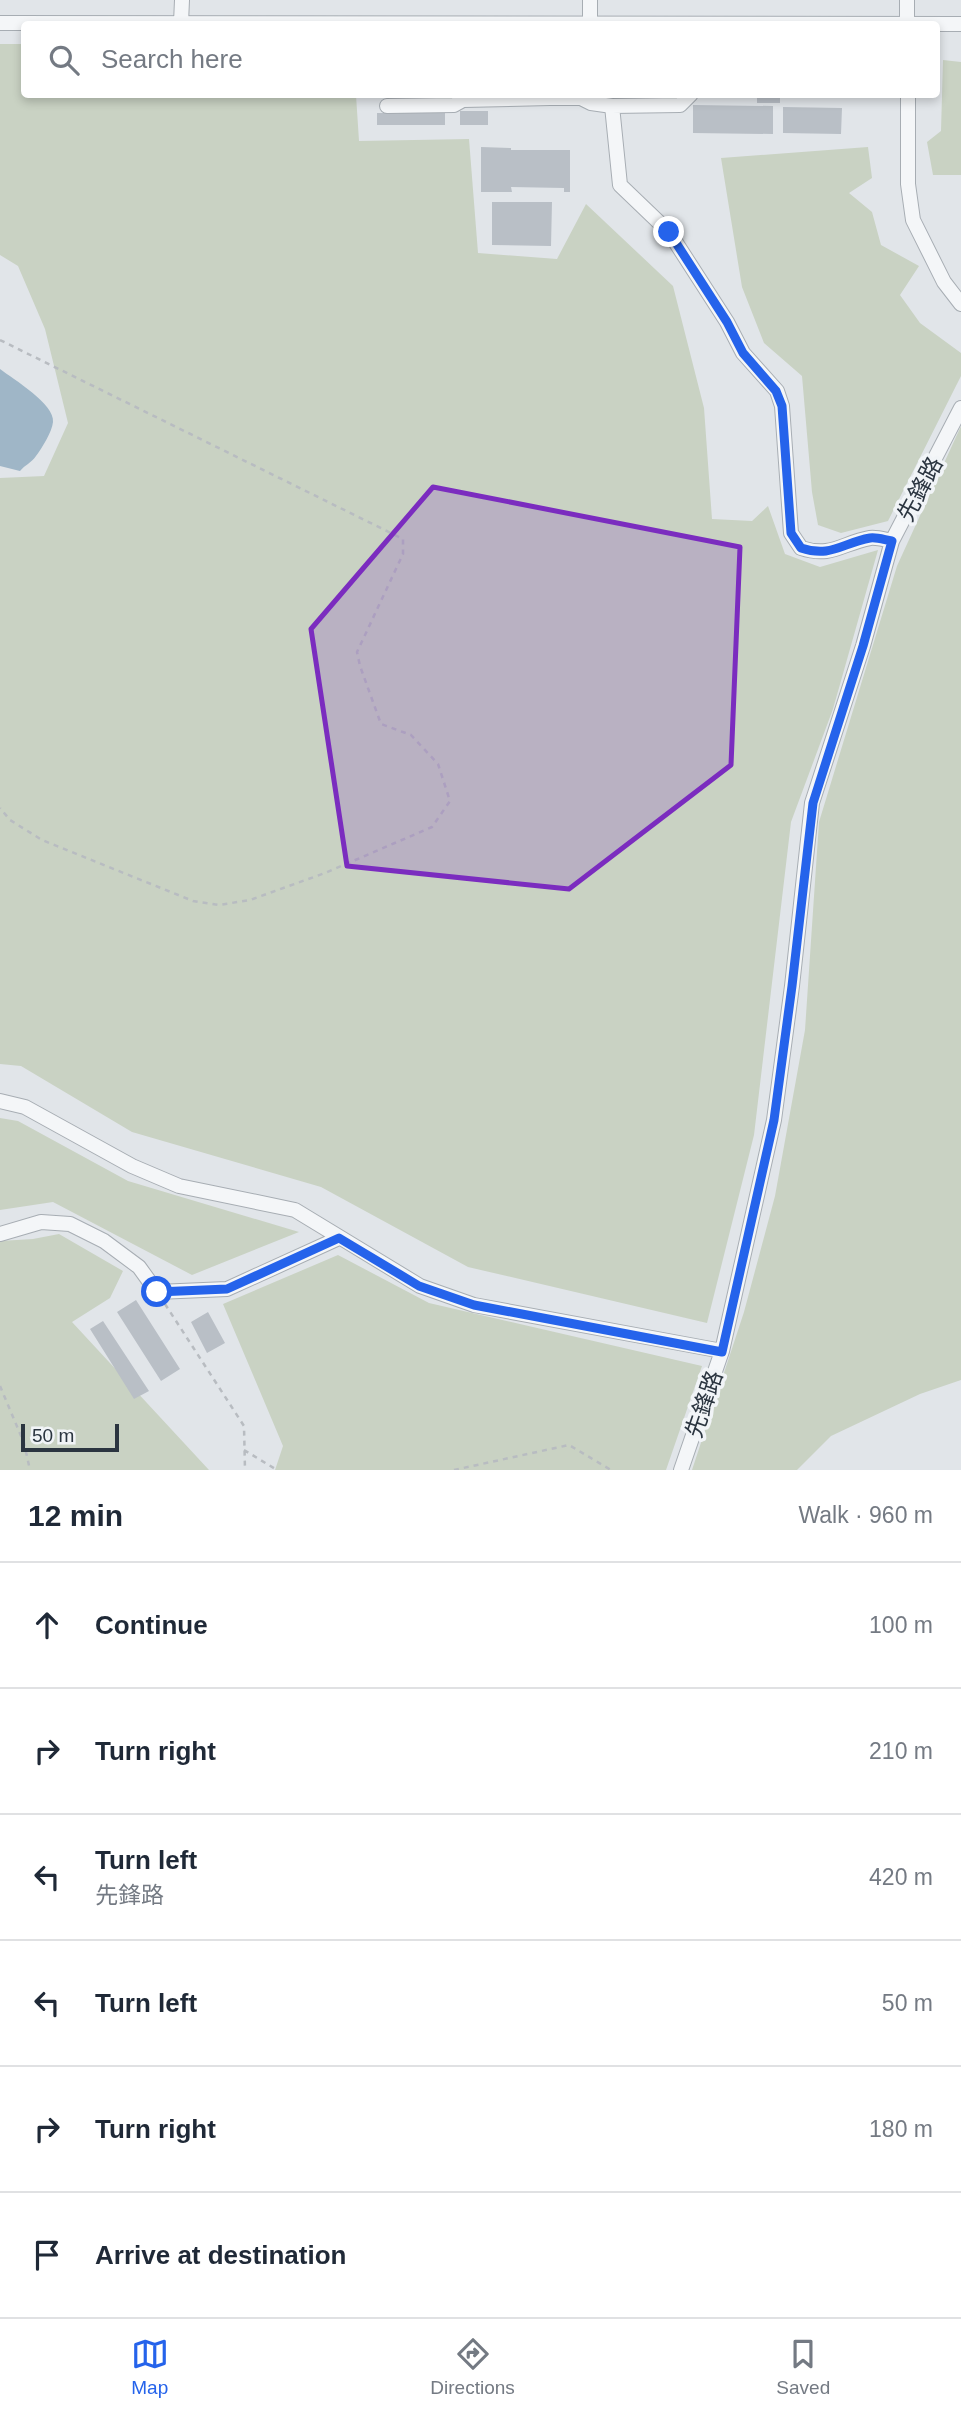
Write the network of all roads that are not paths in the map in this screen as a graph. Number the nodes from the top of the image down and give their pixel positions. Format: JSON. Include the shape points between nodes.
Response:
{"nodes":[{"id":1,"x":182,"y":0,"type":"edge"},
{"id":2,"x":590,"y":0,"type":"edge"},
{"id":3,"x":907,"y":0,"type":"edge"},
{"id":4,"x":181,"y":21,"type":"edge"},
{"id":5,"x":590,"y":21,"type":"edge"},
{"id":6,"x":907,"y":21,"type":"edge"},
{"id":7,"x":0,"y":23,"type":"edge"},
{"id":8,"x":21,"y":23,"type":"edge"},
{"id":9,"x":940,"y":24,"type":"edge"},
{"id":10,"x":961,"y":24,"type":"edge"},
{"id":11,"x":506,"y":98,"type":"edge"},
{"id":12,"x":581,"y":98,"type":"edge"},
{"id":13,"x":687,"y":98,"type":"edge"},
{"id":14,"x":908,"y":98,"type":"edge"},
{"id":15,"x":387,"y":106,"type":"dead end"},
{"id":16,"x":612,"y":106,"type":"junction"},
{"id":17,"x":961,"y":304,"type":"edge"},
{"id":18,"x":961,"y":408,"type":"edge"},
{"id":19,"x":892,"y":541,"type":"junction"},
{"id":20,"x":0,"y":1101,"type":"edge"},
{"id":21,"x":0,"y":1234,"type":"edge"},
{"id":22,"x":339,"y":1238,"type":"junction"},
{"id":23,"x":722,"y":1352,"type":"junction"},
{"id":24,"x":681,"y":1470,"type":"edge"}],
"edges":[{"from":1,"to":4,"type":"street"},
{"from":2,"to":5,"type":"street"},
{"from":3,"to":6,"type":"street"},
{"from":7,"to":8,"type":"street"},
{"from":9,"to":10,"type":"street"},
{"from":11,"to":15,"type":"street"},
{"from":12,"to":16,"type":"street"},
{"from":13,"to":16,"type":"street","via":[[680,105]]},
{"from":14,"to":17,"type":"street","via":[[908,184],[913,220],[944,282]]},
{"from":16,"to":19,"type":"street","via":[[620,185],[669,232],[743,353],[776,391],[782,406],[791,533],[801,548],[812,552],[830,552],[872,537]]},
{"from":18,"to":19,"type":"street","name":"先鋒路"},
{"from":19,"to":23,"type":"street","name":"先鋒路","via":[[813,803],[774,1120]]},
{"from":20,"to":22,"type":"street","via":[[25,1107],[178,1186],[295,1210]]},
{"from":21,"to":22,"type":"street","via":[[41,1223],[70,1224],[104,1241],[139,1267],[157,1292],[227,1289]]},
{"from":22,"to":23,"type":"street","via":[[419,1286],[474,1305]]},
{"from":23,"to":24,"type":"street","name":"先鋒路"}]}
